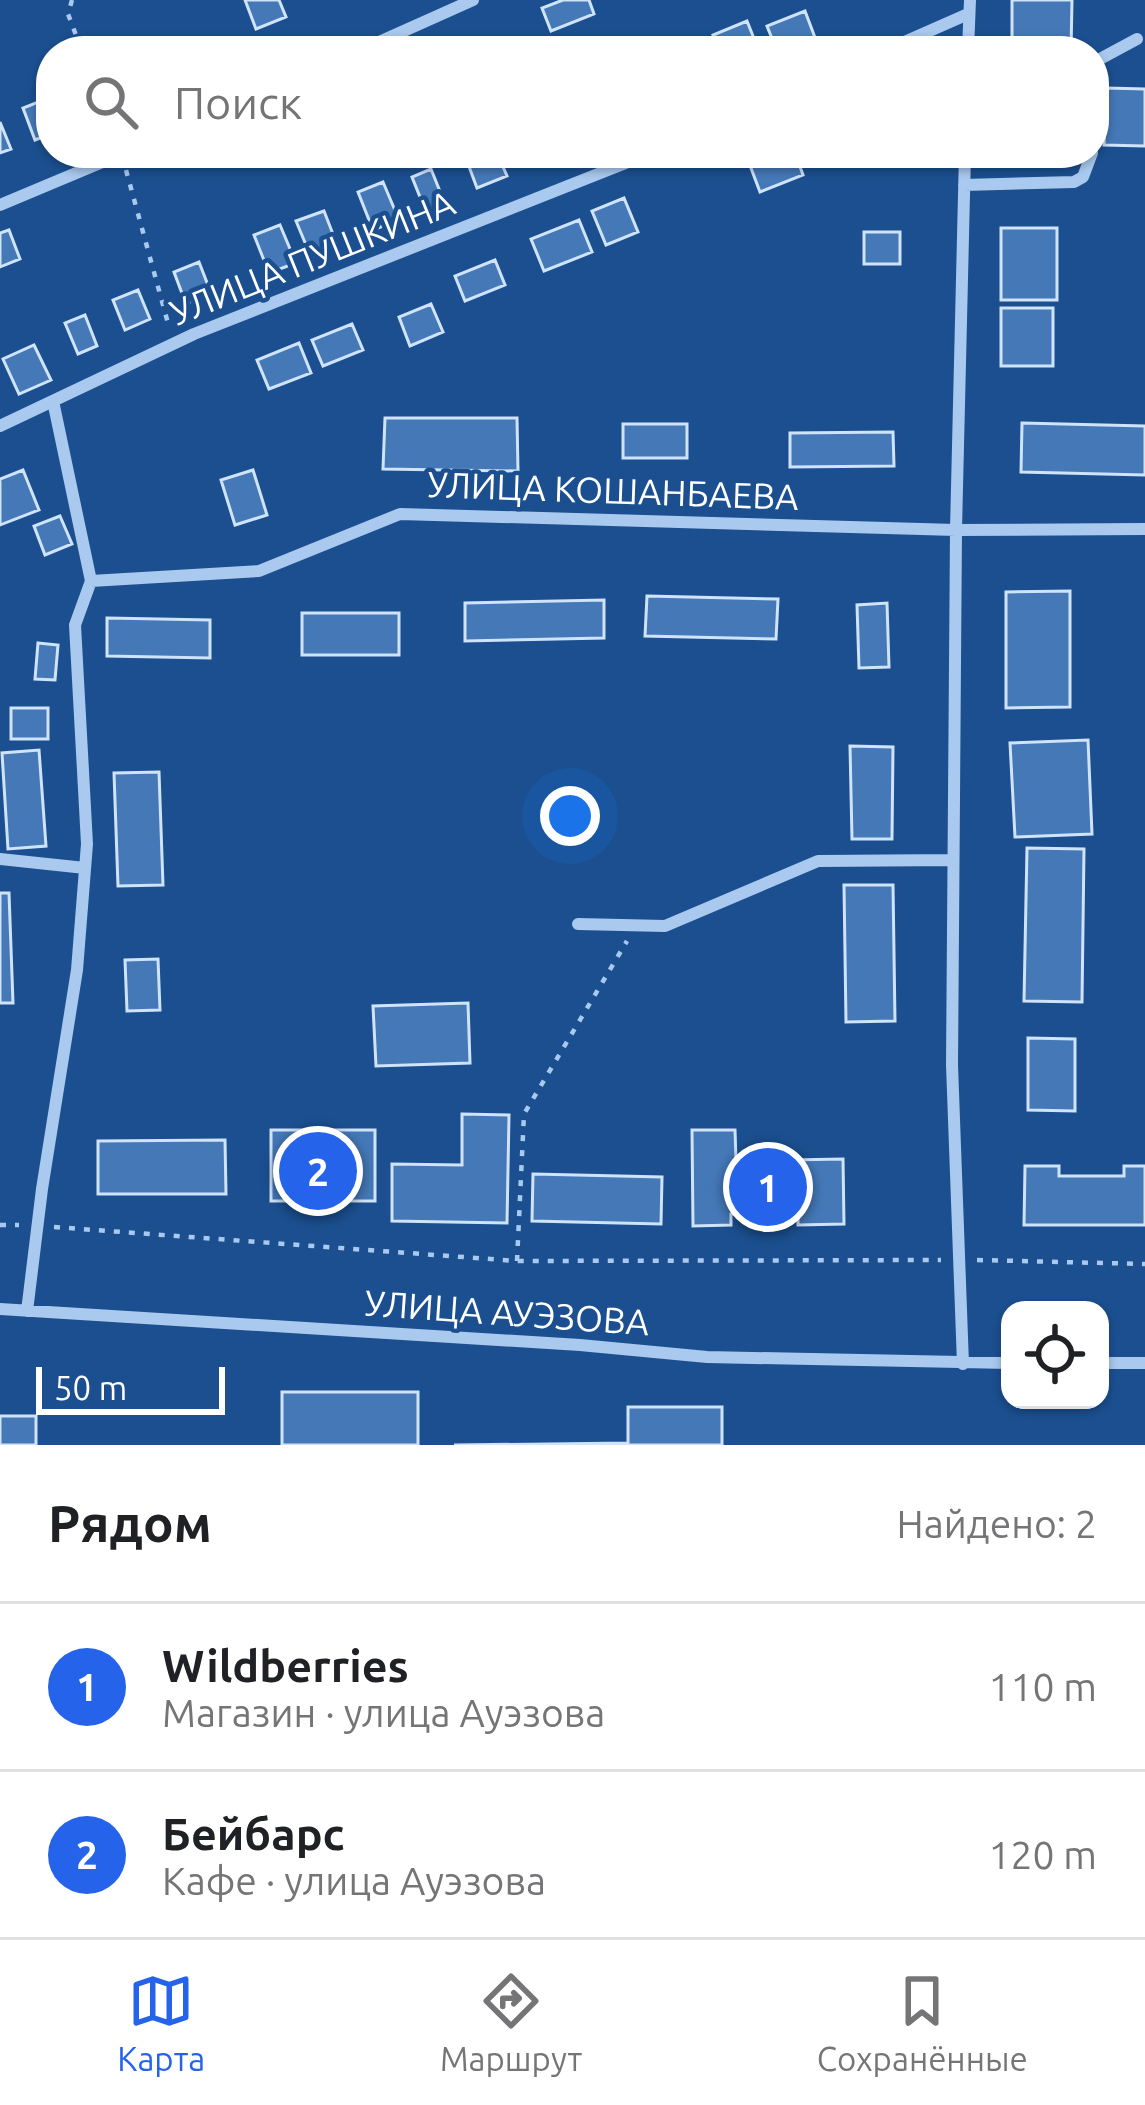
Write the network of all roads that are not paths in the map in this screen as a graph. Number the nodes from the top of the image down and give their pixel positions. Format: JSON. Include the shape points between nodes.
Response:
{"nodes":[{"id":1,"x":473,"y":0,"type":"edge"},
{"id":2,"x":969,"y":7,"type":"edge"},
{"id":3,"x":393,"y":36,"type":"edge"},
{"id":4,"x":913,"y":36,"type":"edge"},
{"id":5,"x":1137,"y":38,"type":"dead end"},
{"id":6,"x":1109,"y":54,"type":"edge"},
{"id":7,"x":89,"y":168,"type":"edge"},
{"id":8,"x":614,"y":168,"type":"edge"},
{"id":9,"x":965,"y":168,"type":"edge"},
{"id":10,"x":1086,"y":168,"type":"edge"},
{"id":11,"x":964,"y":185,"type":"junction"},
{"id":12,"x":0,"y":205,"type":"edge"},
{"id":13,"x":53,"y":401,"type":"junction"},
{"id":14,"x":0,"y":426,"type":"edge"},
{"id":15,"x":1145,"y":529,"type":"edge"},
{"id":16,"x":956,"y":530,"type":"junction"},
{"id":17,"x":91,"y":581,"type":"junction"},
{"id":18,"x":0,"y":860,"type":"edge"},
{"id":19,"x":953,"y":860,"type":"junction"},
{"id":20,"x":85,"y":868,"type":"junction"},
{"id":21,"x":578,"y":923,"type":"dead end"},
{"id":22,"x":0,"y":1309,"type":"edge"},
{"id":23,"x":28,"y":1311,"type":"junction"},
{"id":24,"x":1001,"y":1363,"type":"edge"},
{"id":25,"x":1109,"y":1363,"type":"edge"},
{"id":26,"x":1145,"y":1363,"type":"edge"},
{"id":27,"x":963,"y":1364,"type":"junction"}],
"edges":[{"from":1,"to":3,"type":"street"},
{"from":2,"to":4,"type":"street"},
{"from":5,"to":6,"type":"street"},
{"from":7,"to":12,"type":"street"},
{"from":8,"to":13,"type":"street","name":"УЛИЦА ПУШКИНА","via":[[174,344]]},
{"from":9,"to":11,"type":"street"},
{"from":10,"to":11,"type":"street","via":[[1074,182]]},
{"from":11,"to":16,"type":"street"},
{"from":13,"to":14,"type":"street","name":"УЛИЦА ПУШКИНА"},
{"from":13,"to":17,"type":"street"},
{"from":15,"to":16,"type":"street","name":"УЛИЦА КОШАНБАЕВА"},
{"from":16,"to":17,"type":"street","name":"УЛИЦА КОШАНБАЕВА","via":[[400,514],[259,571]]},
{"from":16,"to":19,"type":"street"},
{"from":17,"to":20,"type":"street","via":[[76,625]]},
{"from":18,"to":20,"type":"street"},
{"from":19,"to":21,"type":"street","via":[[818,861],[665,926]]},
{"from":19,"to":27,"type":"street"},
{"from":20,"to":23,"type":"street"},
{"from":22,"to":23,"type":"street","name":"УЛИЦА АУЭЗОВА"},
{"from":23,"to":27,"type":"street","name":"УЛИЦА АУЭЗОВА","via":[[707,1357]]},
{"from":24,"to":27,"type":"street","name":"УЛИЦА АУЭЗОВА"},
{"from":25,"to":26,"type":"street"}]}
